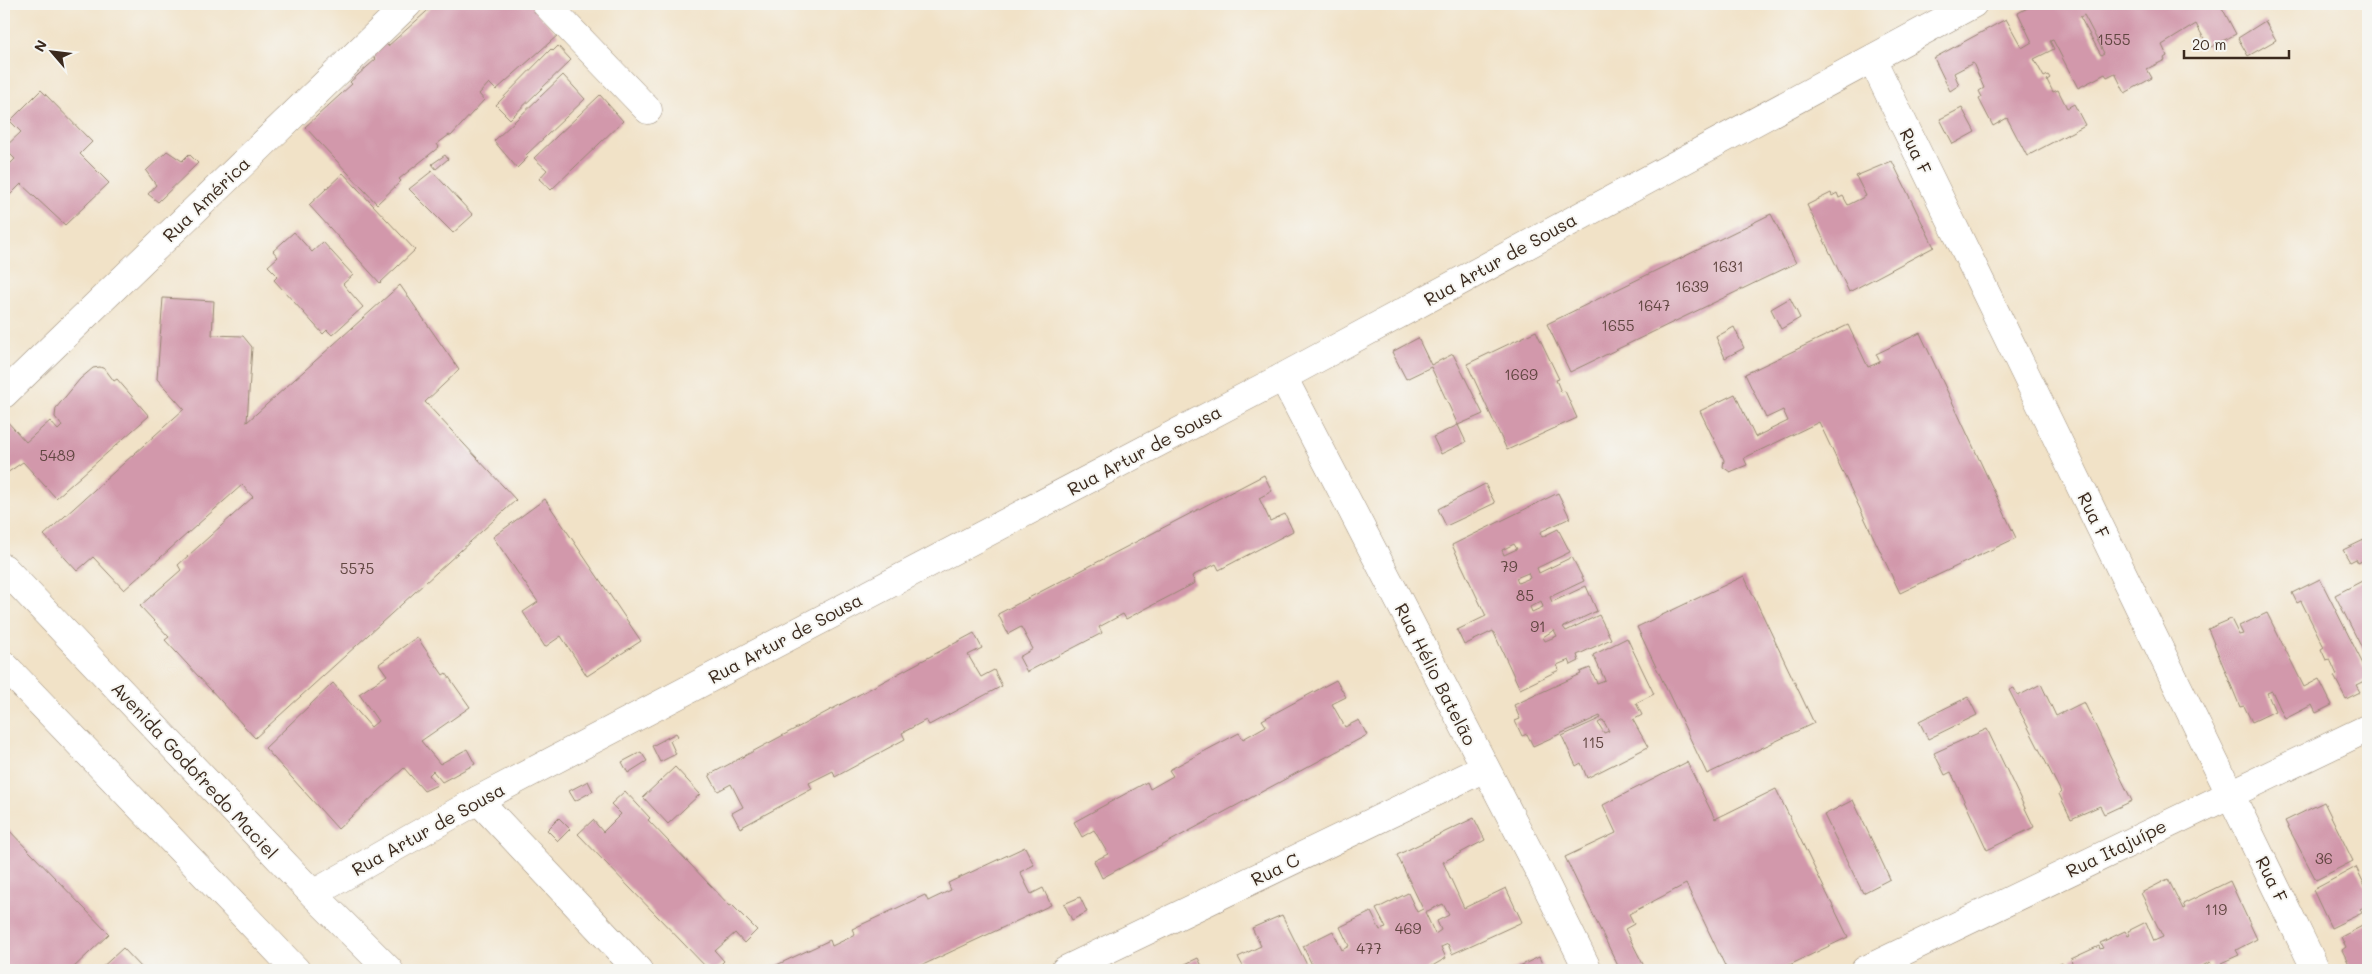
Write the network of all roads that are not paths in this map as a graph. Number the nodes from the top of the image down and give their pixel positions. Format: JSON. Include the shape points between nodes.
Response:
{"nodes":[{"id":1,"x":408,"y":4,"type":"edge"},
{"id":2,"x":546,"y":4,"type":"edge"},
{"id":3,"x":1973,"y":4,"type":"edge"},
{"id":4,"x":1937,"y":11,"type":"edge"},
{"id":5,"x":1872,"y":59,"type":"junction"},
{"id":6,"x":648,"y":110,"type":"dead end"},
{"id":7,"x":1283,"y":377,"type":"junction"},
{"id":8,"x":4,"y":394,"type":"edge"},
{"id":9,"x":4,"y":568,"type":"edge"},
{"id":10,"x":4,"y":665,"type":"edge"},
{"id":11,"x":2368,"y":728,"type":"edge"},
{"id":12,"x":1484,"y":768,"type":"junction"},
{"id":13,"x":2230,"y":793,"type":"junction"},
{"id":14,"x":478,"y":800,"type":"junction"},
{"id":15,"x":313,"y":894,"type":"junction"},
{"id":16,"x":296,"y":970,"type":"edge"},
{"id":17,"x":389,"y":970,"type":"edge"},
{"id":18,"x":638,"y":970,"type":"edge"},
{"id":19,"x":1065,"y":970,"type":"edge"},
{"id":20,"x":1588,"y":970,"type":"edge"},
{"id":21,"x":1865,"y":970,"type":"edge"},
{"id":22,"x":2316,"y":970,"type":"edge"}],
"edges":[{"from":1,"to":8,"type":"street","name":"Rua América"},
{"from":2,"to":6,"type":"street"},
{"from":3,"to":4,"type":"street","name":"Rua Artur de Sousa"},
{"from":4,"to":5,"type":"street","name":"Rua Artur de Sousa"},
{"from":5,"to":7,"type":"street","name":"Rua Artur de Sousa"},
{"from":5,"to":13,"type":"street","name":"Rua F"},
{"from":7,"to":12,"type":"street","name":"Rua Hélio Batelão"},
{"from":7,"to":14,"type":"street","name":"Rua Artur de Sousa"},
{"from":9,"to":15,"type":"street","name":"Avenida Godofredo Maciel"},
{"from":10,"to":16,"type":"street"},
{"from":11,"to":13,"type":"street","name":"Rua Itajuípe"},
{"from":12,"to":19,"type":"street","name":"Rua C"},
{"from":12,"to":20,"type":"street","name":"Rua Hélio Batelão"},
{"from":13,"to":21,"type":"street","name":"Rua Itajuípe"},
{"from":13,"to":22,"type":"street","name":"Rua F"},
{"from":14,"to":15,"type":"street","name":"Rua Artur de Sousa"},
{"from":14,"to":18,"type":"street"},
{"from":15,"to":17,"type":"street","name":"Avenida Godofredo Maciel"}]}
